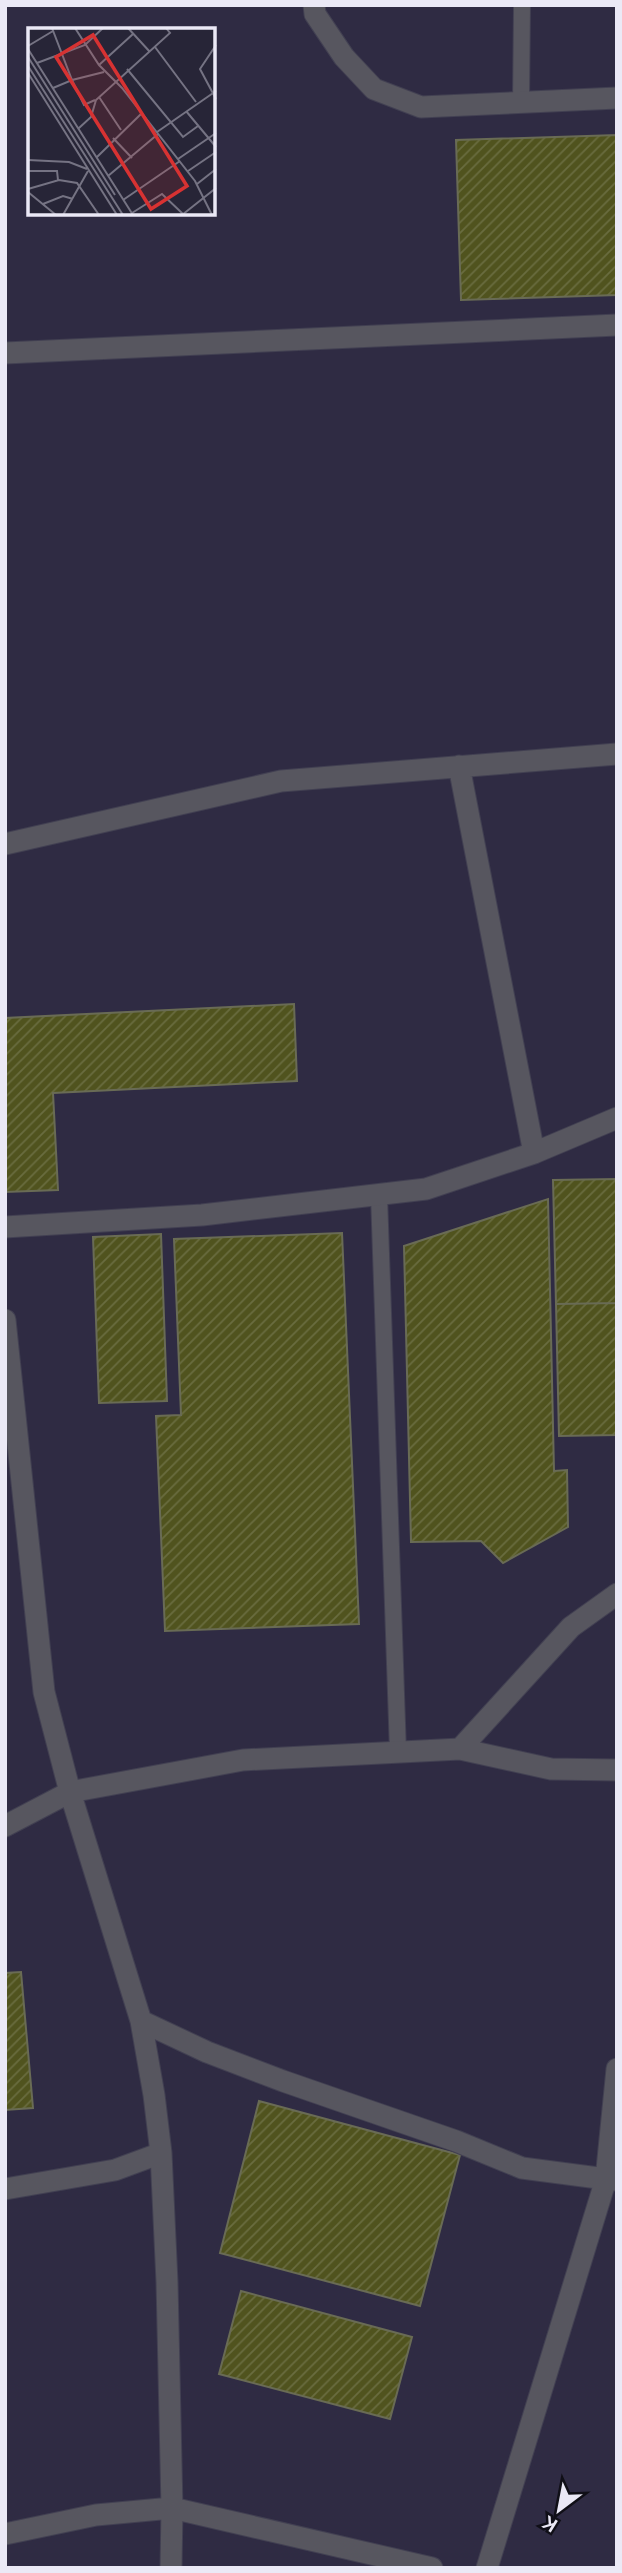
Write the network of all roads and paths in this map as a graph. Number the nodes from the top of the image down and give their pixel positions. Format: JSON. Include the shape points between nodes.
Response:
{"nodes":[{"id":1,"x":314,"y":5,"type":"edge"},
{"id":2,"x":522,"y":5,"type":"edge"},
{"id":3,"x":617,"y":98,"type":"edge"},
{"id":4,"x":521,"y":103,"type":"junction"},
{"id":5,"x":617,"y":325,"type":"edge"},
{"id":6,"x":5,"y":354,"type":"edge"},
{"id":7,"x":617,"y":754,"type":"edge"},
{"id":8,"x":459,"y":766,"type":"junction"},
{"id":9,"x":5,"y":844,"type":"edge"},
{"id":10,"x":617,"y":1118,"type":"edge"},
{"id":11,"x":534,"y":1153,"type":"junction"},
{"id":12,"x":379,"y":1195,"type":"junction"},
{"id":13,"x":5,"y":1227,"type":"edge"},
{"id":14,"x":5,"y":1320,"type":"edge"},
{"id":15,"x":617,"y":1594,"type":"edge"},
{"id":16,"x":460,"y":1749,"type":"junction"},
{"id":17,"x":398,"y":1752,"type":"junction"},
{"id":18,"x":617,"y":1770,"type":"edge"},
{"id":19,"x":70,"y":1792,"type":"junction"},
{"id":20,"x":5,"y":1826,"type":"edge"},
{"id":21,"x":141,"y":2021,"type":"junction"},
{"id":22,"x":617,"y":2069,"type":"edge"},
{"id":23,"x":161,"y":2153,"type":"junction"},
{"id":24,"x":611,"y":2179,"type":"edge"},
{"id":25,"x":5,"y":2189,"type":"edge"},
{"id":26,"x":172,"y":2508,"type":"junction"},
{"id":27,"x":5,"y":2534,"type":"edge"},
{"id":28,"x":171,"y":2568,"type":"edge"},
{"id":29,"x":432,"y":2568,"type":"edge"},
{"id":30,"x":486,"y":2568,"type":"edge"}],
"edges":[{"from":1,"to":4,"type":"street","via":[[315,14],[344,57],[374,89],[421,107]]},
{"from":2,"to":4,"type":"lane"},
{"from":3,"to":4,"type":"street"},
{"from":5,"to":6,"type":"street"},
{"from":7,"to":8,"type":"street"},
{"from":8,"to":9,"type":"street","via":[[281,781]]},
{"from":8,"to":11,"type":"street"},
{"from":10,"to":11,"type":"street"},
{"from":11,"to":12,"type":"street","via":[[426,1189]]},
{"from":12,"to":13,"type":"street","via":[[202,1214]]},
{"from":12,"to":17,"type":"lane"},
{"from":14,"to":19,"type":"street","via":[[44,1692]]},
{"from":15,"to":16,"type":"street","via":[[571,1627]]},
{"from":16,"to":17,"type":"street"},
{"from":16,"to":18,"type":"street","via":[[551,1769]]},
{"from":17,"to":19,"type":"street","via":[[243,1760]]},
{"from":19,"to":20,"type":"street"},
{"from":19,"to":21,"type":"street"},
{"from":21,"to":23,"type":"street"},
{"from":21,"to":24,"type":"street","via":[[219,2057],[522,2168]]},
{"from":22,"to":24,"type":"street"},
{"from":23,"to":25,"type":"street","via":[[115,2170]]},
{"from":23,"to":26,"type":"street"},
{"from":24,"to":30,"type":"street"},
{"from":26,"to":27,"type":"street","via":[[96,2515]]},
{"from":26,"to":28,"type":"street"},
{"from":26,"to":29,"type":"street"}]}
